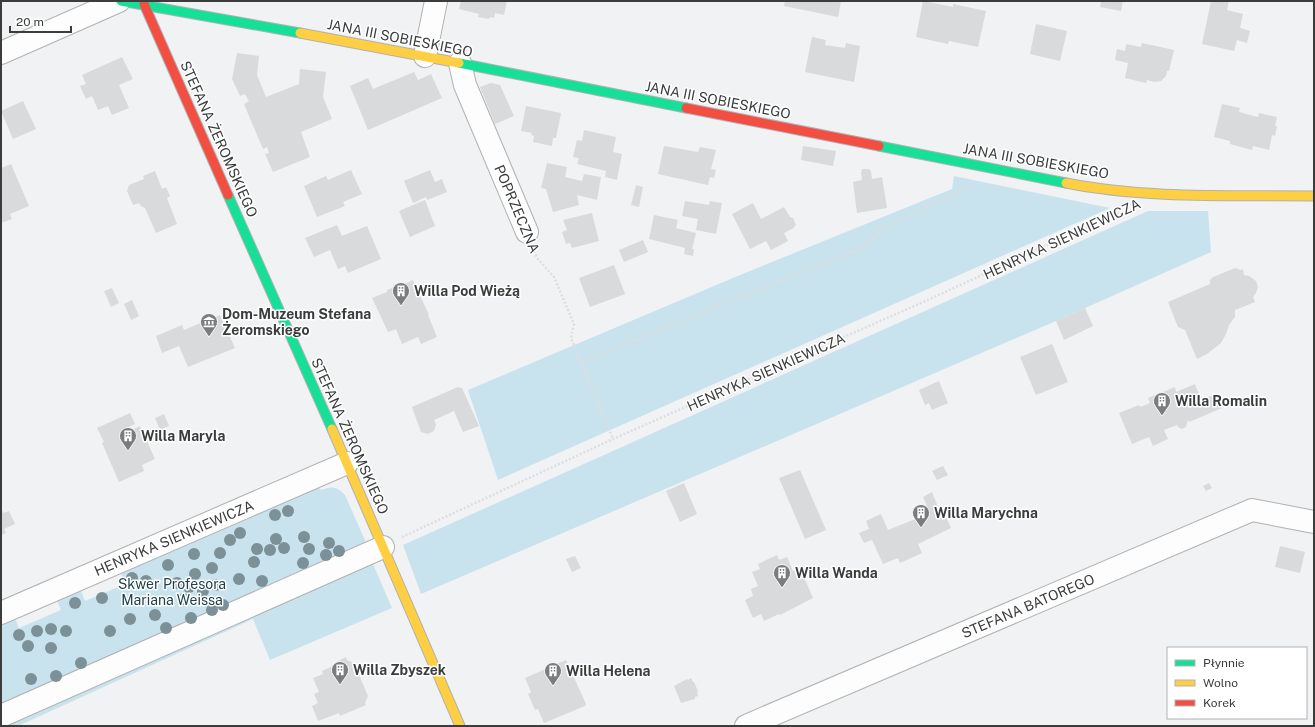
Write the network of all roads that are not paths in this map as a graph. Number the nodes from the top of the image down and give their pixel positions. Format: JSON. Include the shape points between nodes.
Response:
{"nodes":[{"id":1,"x":120,"y":1,"type":"edge"},
{"id":2,"x":436,"y":1,"type":"edge"},
{"id":3,"x":144,"y":4,"type":"junction"},
{"id":4,"x":1,"y":53,"type":"edge"},
{"id":5,"x":425,"y":56,"type":"junction"},
{"id":6,"x":460,"y":63,"type":"junction"},
{"id":7,"x":1314,"y":196,"type":"edge"},
{"id":8,"x":527,"y":232,"type":"road end"},
{"id":9,"x":347,"y":463,"type":"junction"},
{"id":10,"x":1314,"y":522,"type":"edge"},
{"id":11,"x":383,"y":547,"type":"junction"},
{"id":12,"x":1,"y":613,"type":"edge"},
{"id":13,"x":1,"y":716,"type":"edge"},
{"id":14,"x":460,"y":726,"type":"edge"},
{"id":15,"x":746,"y":726,"type":"edge"}],
"edges":[{"from":1,"to":3,"type":"street","name":"JANA III SOBIESKIEGO"},
{"from":1,"to":4,"type":"street"},
{"from":2,"to":5,"type":"street"},
{"from":3,"to":5,"type":"street","name":"JANA III SOBIESKIEGO"},
{"from":3,"to":9,"type":"street","name":"STEFANA ŻEROMSKIEGO"},
{"from":5,"to":6,"type":"street","name":"JANA III SOBIESKIEGO"},
{"from":6,"to":7,"type":"street","name":"JANA III SOBIESKIEGO","via":[[1081,186],[1160,194]]},
{"from":6,"to":8,"type":"street","name":"POPRZECZNA","via":[[465,85]]},
{"from":9,"to":11,"type":"street","name":"STEFANA ŻEROMSKIEGO"},
{"from":9,"to":12,"type":"street","name":"HENRYKA SIENKIEWICZA"},
{"from":10,"to":15,"type":"street","name":"STEFANA BATOREGO","via":[[1252,510]]},
{"from":11,"to":13,"type":"street"},
{"from":11,"to":14,"type":"street","name":"STEFANA ŻEROMSKIEGO"}]}
